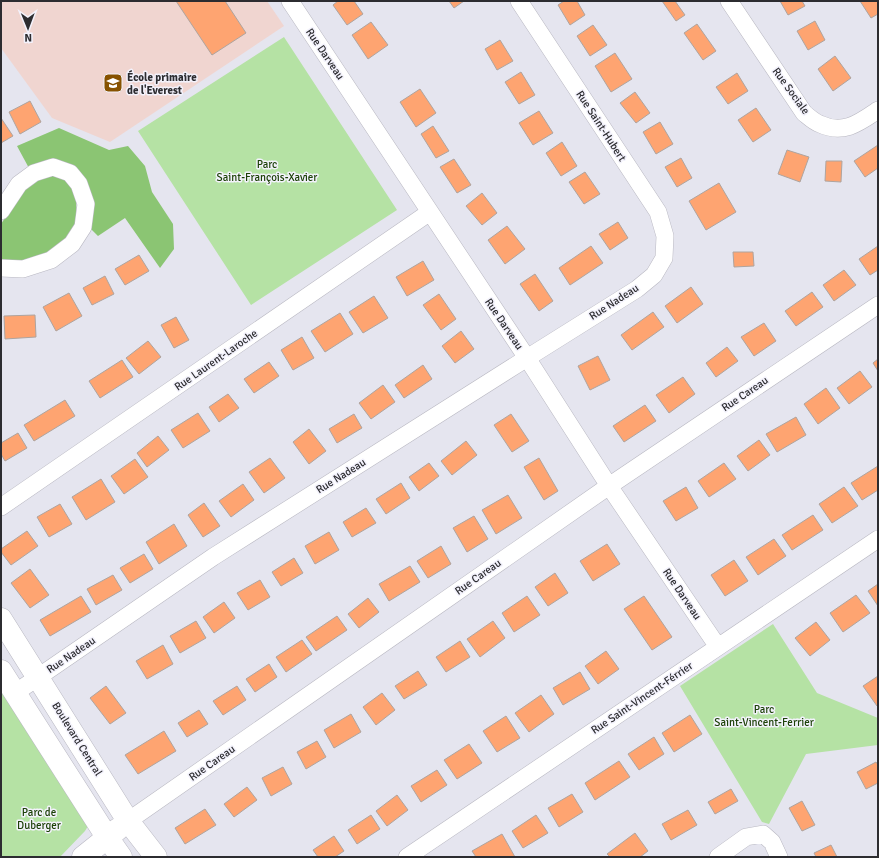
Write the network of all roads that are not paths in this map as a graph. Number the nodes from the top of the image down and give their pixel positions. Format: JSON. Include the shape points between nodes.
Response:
{"nodes":[{"id":1,"x":290,"y":1,"type":"edge"},
{"id":2,"x":519,"y":1,"type":"edge"},
{"id":3,"x":729,"y":1,"type":"edge"},
{"id":4,"x":878,"y":110,"type":"edge"},
{"id":5,"x":1,"y":211,"type":"edge"},
{"id":6,"x":430,"y":212,"type":"junction"},
{"id":7,"x":664,"y":258,"type":"joint"},
{"id":8,"x":1,"y":268,"type":"edge"},
{"id":9,"x":878,"y":305,"type":"edge"},
{"id":10,"x":527,"y":358,"type":"junction"},
{"id":11,"x":609,"y":486,"type":"junction"},
{"id":12,"x":1,"y":507,"type":"edge"},
{"id":13,"x":878,"y":539,"type":"edge"},
{"id":14,"x":1,"y":619,"type":"edge"},
{"id":15,"x":718,"y":647,"type":"junction"},
{"id":16,"x":1,"y":671,"type":"edge"},
{"id":17,"x":38,"y":677,"type":"junction"},
{"id":18,"x":15,"y":693,"type":"junction"},
{"id":19,"x":128,"y":821,"type":"junction"},
{"id":20,"x":107,"y":837,"type":"junction"},
{"id":21,"x":83,"y":857,"type":"edge"},
{"id":22,"x":121,"y":857,"type":"edge"},
{"id":23,"x":156,"y":857,"type":"edge"},
{"id":24,"x":406,"y":857,"type":"edge"},
{"id":25,"x":718,"y":857,"type":"edge"},
{"id":26,"x":779,"y":857,"type":"edge"}],
"edges":[{"from":1,"to":6,"type":"street","name":"Rue Darveau"},
{"from":2,"to":7,"type":"street","name":"Rue Saint-Hubert","via":[[658,212],[665,236]]},
{"from":3,"to":4,"type":"street","name":"Rue Sociale","via":[[804,113],[818,124],[831,128],[846,128],[863,121]]},
{"from":5,"to":8,"type":"street","via":[[18,184],[34,173],[53,168],[70,173],[79,184],[86,204],[83,227],[72,244],[51,260],[23,270]]},
{"from":6,"to":10,"type":"street","name":"Rue Darveau"},
{"from":6,"to":12,"type":"street","name":"Rue Laurent-Laroche"},
{"from":7,"to":10,"type":"street","name":"Rue Nadeau","via":[[654,275],[637,289]]},
{"from":9,"to":11,"type":"street","name":"Rue Careau"},
{"from":10,"to":11,"type":"street","name":"Rue Darveau"},
{"from":10,"to":17,"type":"street","name":"Rue Nadeau","via":[[213,557]]},
{"from":11,"to":15,"type":"street","name":"Rue Darveau"},
{"from":11,"to":19,"type":"street","name":"Rue Careau"},
{"from":13,"to":15,"type":"street","name":"Rue Saint-Vincent-Férrier"},
{"from":14,"to":17,"type":"street","name":"Boulevard Central"},
{"from":15,"to":24,"type":"street","name":"Rue Saint-Vincent-Férrier"},
{"from":16,"to":18,"type":"street"},
{"from":17,"to":18,"type":"street","name":"Rue Nadeau"},
{"from":17,"to":19,"type":"street","name":"Boulevard Central"},
{"from":18,"to":20,"type":"street"},
{"from":19,"to":20,"type":"street","name":"Rue Careau"},
{"from":19,"to":23,"type":"street","name":"Boulevard Central"},
{"from":20,"to":21,"type":"street","name":"Rue Careau"},
{"from":20,"to":22,"type":"street"},
{"from":25,"to":26,"type":"street","via":[[746,837],[763,834],[772,842]]}]}
